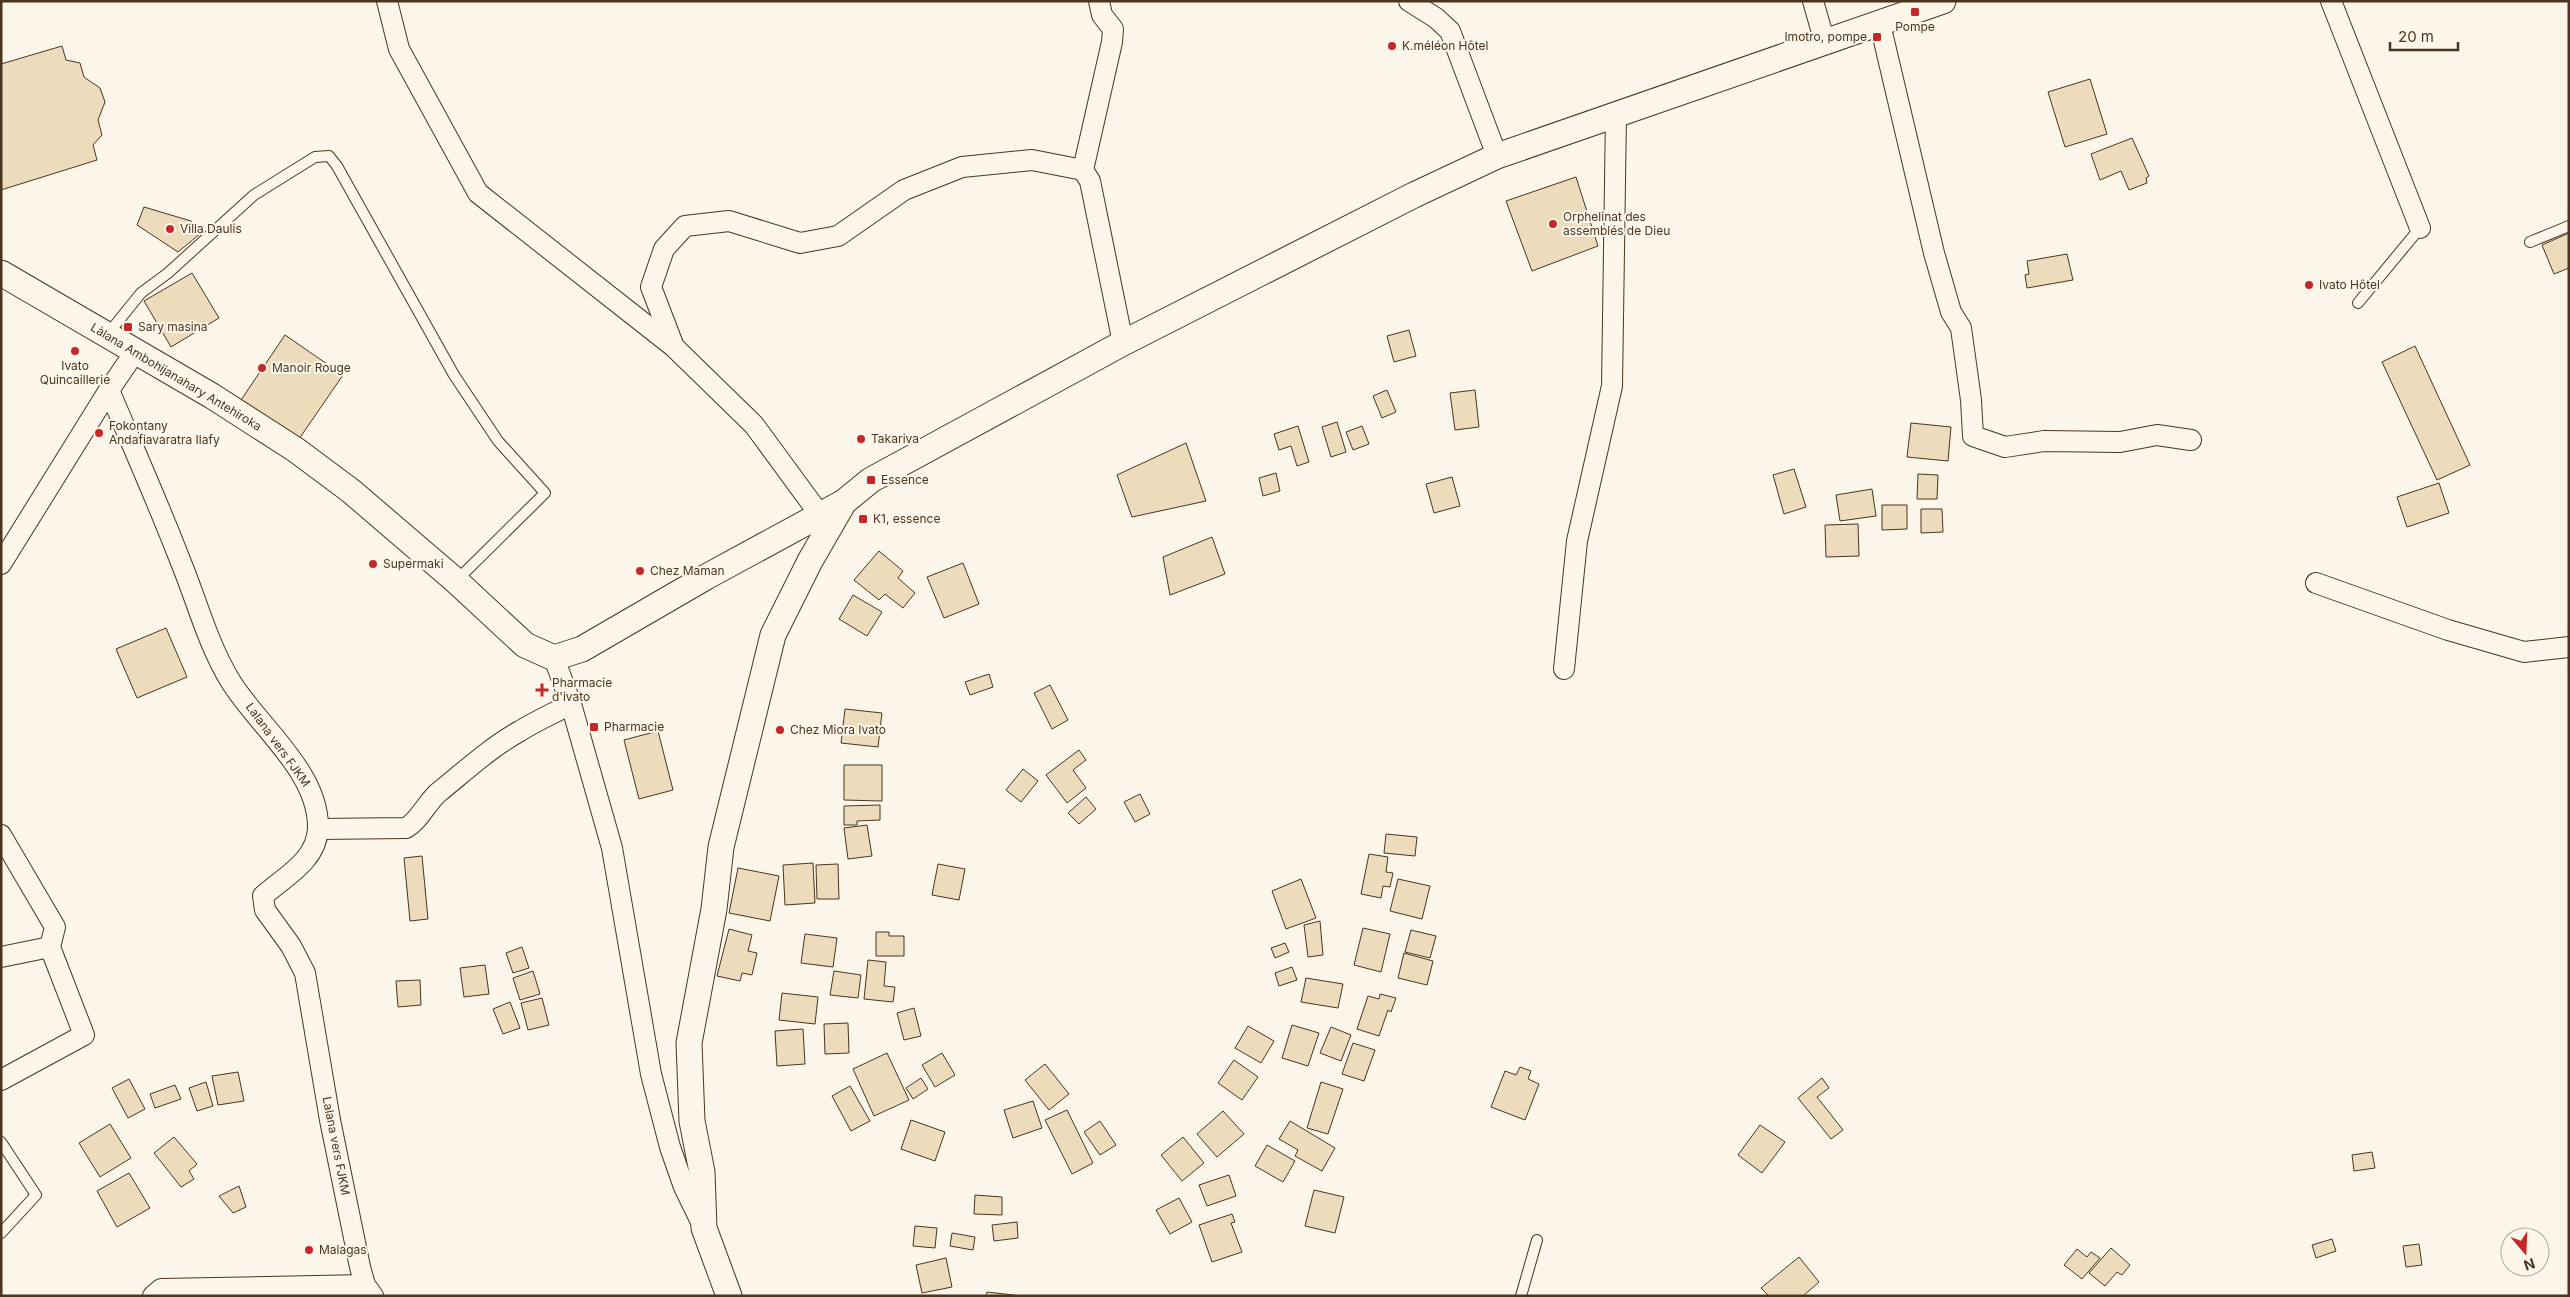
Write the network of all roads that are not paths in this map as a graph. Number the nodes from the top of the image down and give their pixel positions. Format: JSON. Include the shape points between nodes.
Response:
{"nodes":[{"id":1,"x":387,"y":1,"type":"edge"},
{"id":2,"x":1099,"y":1,"type":"edge"},
{"id":3,"x":1409,"y":1,"type":"edge"},
{"id":4,"x":1813,"y":1,"type":"edge"},
{"id":5,"x":1944,"y":1,"type":"edge"},
{"id":6,"x":2331,"y":1,"type":"edge"},
{"id":7,"x":1880,"y":24,"type":"junction"},
{"id":8,"x":1825,"y":43,"type":"junction"},
{"id":9,"x":1616,"y":114,"type":"junction"},
{"id":10,"x":1497,"y":156,"type":"junction"},
{"id":11,"x":1083,"y":170,"type":"junction"},
{"id":12,"x":2569,"y":226,"type":"edge"},
{"id":13,"x":2420,"y":228,"type":"joint"},
{"id":14,"x":2530,"y":242,"type":"dead end"},
{"id":15,"x":1,"y":273,"type":"edge"},
{"id":16,"x":2358,"y":303,"type":"dead end"},
{"id":17,"x":106,"y":336,"type":"junction"},
{"id":18,"x":1123,"y":343,"type":"junction"},
{"id":19,"x":674,"y":347,"type":"junction"},
{"id":20,"x":135,"y":352,"type":"junction"},
{"id":21,"x":109,"y":390,"type":"junction"},
{"id":22,"x":2191,"y":440,"type":"dead end"},
{"id":23,"x":844,"y":502,"type":"junction"},
{"id":24,"x":820,"y":515,"type":"junction"},
{"id":25,"x":1,"y":564,"type":"edge"},
{"id":26,"x":456,"y":581,"type":"junction"},
{"id":27,"x":2316,"y":583,"type":"dead end"},
{"id":28,"x":2569,"y":648,"type":"edge"},
{"id":29,"x":554,"y":658,"type":"junction"},
{"id":30,"x":1564,"y":669,"type":"dead end"},
{"id":31,"x":571,"y":704,"type":"junction"},
{"id":32,"x":318,"y":830,"type":"junction"},
{"id":33,"x":1,"y":835,"type":"edge"},
{"id":34,"x":50,"y":948,"type":"junction"},
{"id":35,"x":1,"y":957,"type":"edge"},
{"id":36,"x":1,"y":1080,"type":"edge"},
{"id":37,"x":1,"y":1142,"type":"edge"},
{"id":38,"x":704,"y":1228,"type":"junction"},
{"id":39,"x":1,"y":1233,"type":"edge"},
{"id":40,"x":1537,"y":1240,"type":"dead end"},
{"id":41,"x":369,"y":1290,"type":"edge"},
{"id":42,"x":153,"y":1296,"type":"edge"},
{"id":43,"x":729,"y":1296,"type":"edge"},
{"id":44,"x":1522,"y":1296,"type":"edge"}],
"edges":[{"from":1,"to":19,"type":"street","via":[[399,49],[478,193]]},
{"from":2,"to":11,"type":"street","via":[[1102,15],[1113,30],[1112,42]]},
{"from":3,"to":10,"type":"street","via":[[1450,31]]},
{"from":4,"to":8,"type":"street"},
{"from":5,"to":7,"type":"street"},
{"from":6,"to":13,"type":"street"},
{"from":7,"to":8,"type":"street"},
{"from":7,"to":22,"type":"street","via":[[1934,253],[1951,312],[1960,328],[1973,436],[2005,447],[2044,441],[2120,442],[2157,435]]},
{"from":8,"to":9,"type":"street"},
{"from":9,"to":10,"type":"street"},
{"from":9,"to":30,"type":"street","via":[[1612,386],[1577,541]]},
{"from":10,"to":18,"type":"street"},
{"from":11,"to":18,"type":"street","via":[[1090,181]]},
{"from":11,"to":19,"type":"street","via":[[1032,160],[962,167],[904,190],[838,236],[800,243],[729,221],[685,226],[664,249],[650,287]]},
{"from":12,"to":14,"type":"lane"},
{"from":13,"to":16,"type":"lane"},
{"from":15,"to":17,"type":"street","name":"Làlana Ambohijanahary Antehiroka"},
{"from":17,"to":20,"type":"street","name":"Làlana Ambohijanahary Antehiroka"},
{"from":17,"to":26,"type":"lane","via":[[141,293],[168,273],[254,195],[315,158],[329,156],[454,375],[498,441],[544,493]]},
{"from":18,"to":23,"type":"street","via":[[871,480]]},
{"from":19,"to":24,"type":"street","via":[[754,425]]},
{"from":20,"to":21,"type":"street"},
{"from":20,"to":26,"type":"street","name":"Làlana Ambohijanahary Antehiroka","via":[[296,450],[351,491]]},
{"from":21,"to":25,"type":"street"},
{"from":21,"to":32,"type":"street","name":"Lalana vers FJKM","via":[[212,646],[231,682],[308,782],[316,805]]},
{"from":23,"to":24,"type":"street"},
{"from":23,"to":38,"type":"street","via":[[773,635],[721,847],[714,909],[689,1043],[692,1121],[702,1172]]},
{"from":24,"to":29,"type":"street","via":[[582,649]]},
{"from":26,"to":29,"type":"street","name":"Làlana Ambohijanahary Antehiroka","via":[[525,645]]},
{"from":27,"to":28,"type":"street","via":[[2448,630],[2524,652]]},
{"from":29,"to":31,"type":"street"},
{"from":31,"to":32,"type":"street","via":[[518,731],[437,793],[413,824],[406,828]]},
{"from":31,"to":38,"type":"street","via":[[612,848],[651,1074],[670,1147],[684,1187]]},
{"from":32,"to":41,"type":"street","name":"Lalana vers FJKM","via":[[313,849],[301,866],[263,896],[265,910],[305,972],[330,1120]]},
{"from":33,"to":34,"type":"street","via":[[55,927]]},
{"from":34,"to":35,"type":"street"},
{"from":34,"to":36,"type":"street","via":[[84,1035]]},
{"from":37,"to":39,"type":"lane","via":[[36,1195]]},
{"from":38,"to":43,"type":"street"},
{"from":40,"to":44,"type":"lane"},
{"from":41,"to":42,"type":"street","via":[[161,1289]]}]}
